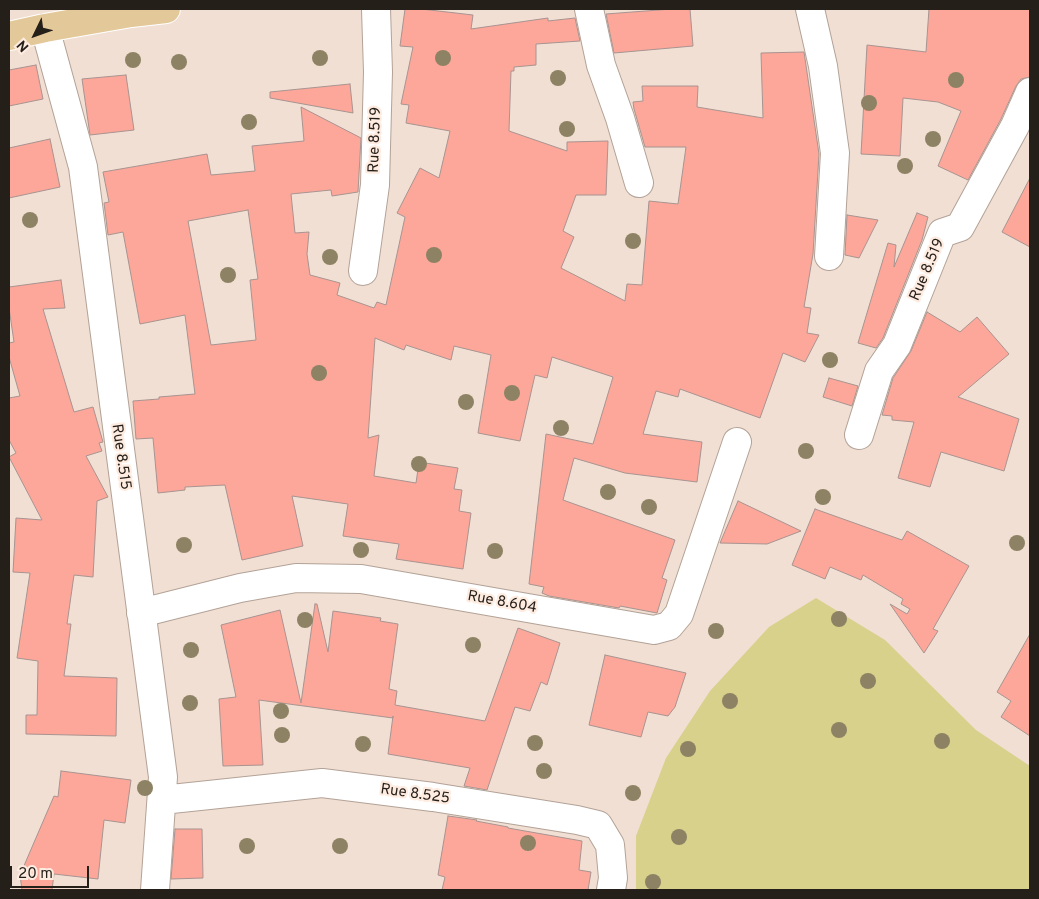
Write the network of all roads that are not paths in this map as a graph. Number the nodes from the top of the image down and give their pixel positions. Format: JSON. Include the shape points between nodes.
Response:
{"nodes":[{"id":1,"x":166,"y":9,"type":"edge"},
{"id":2,"x":376,"y":9,"type":"edge"},
{"id":3,"x":589,"y":9,"type":"edge"},
{"id":4,"x":810,"y":9,"type":"edge"},
{"id":5,"x":31,"y":26,"type":"edge"},
{"id":6,"x":1030,"y":92,"type":"edge"},
{"id":7,"x":639,"y":183,"type":"dead end"},
{"id":8,"x":828,"y":256,"type":"dead end"},
{"id":9,"x":363,"y":270,"type":"dead end"},
{"id":10,"x":860,"y":435,"type":"dead end"},
{"id":11,"x":737,"y":442,"type":"dead end"},
{"id":12,"x":141,"y":613,"type":"junction"},
{"id":13,"x":162,"y":800,"type":"junction"},
{"id":14,"x":155,"y":890,"type":"edge"},
{"id":15,"x":611,"y":890,"type":"edge"}],
"edges":[{"from":1,"to":5,"type":"main road"},
{"from":2,"to":9,"type":"street","name":"Rue 8.519","via":[[375,185]]},
{"from":3,"to":7,"type":"street","via":[[601,65]]},
{"from":4,"to":8,"type":"street","via":[[823,66],[835,153]]},
{"from":5,"to":12,"type":"street","name":"Rue 8.515","via":[[83,167]]},
{"from":6,"to":10,"type":"street","name":"Rue 8.519","via":[[960,227],[942,233],[897,346],[879,372]]},
{"from":11,"to":12,"type":"street","name":"Rue 8.604","via":[[680,614],[669,626],[654,630],[361,579],[296,578],[240,588]]},
{"from":12,"to":13,"type":"street","name":"Rue 8.515","via":[[163,777]]},
{"from":13,"to":14,"type":"street","name":"Rue 8.515"},
{"from":13,"to":15,"type":"street","name":"Rue 8.525","via":[[322,783],[577,820],[598,825],[610,845]]}]}
